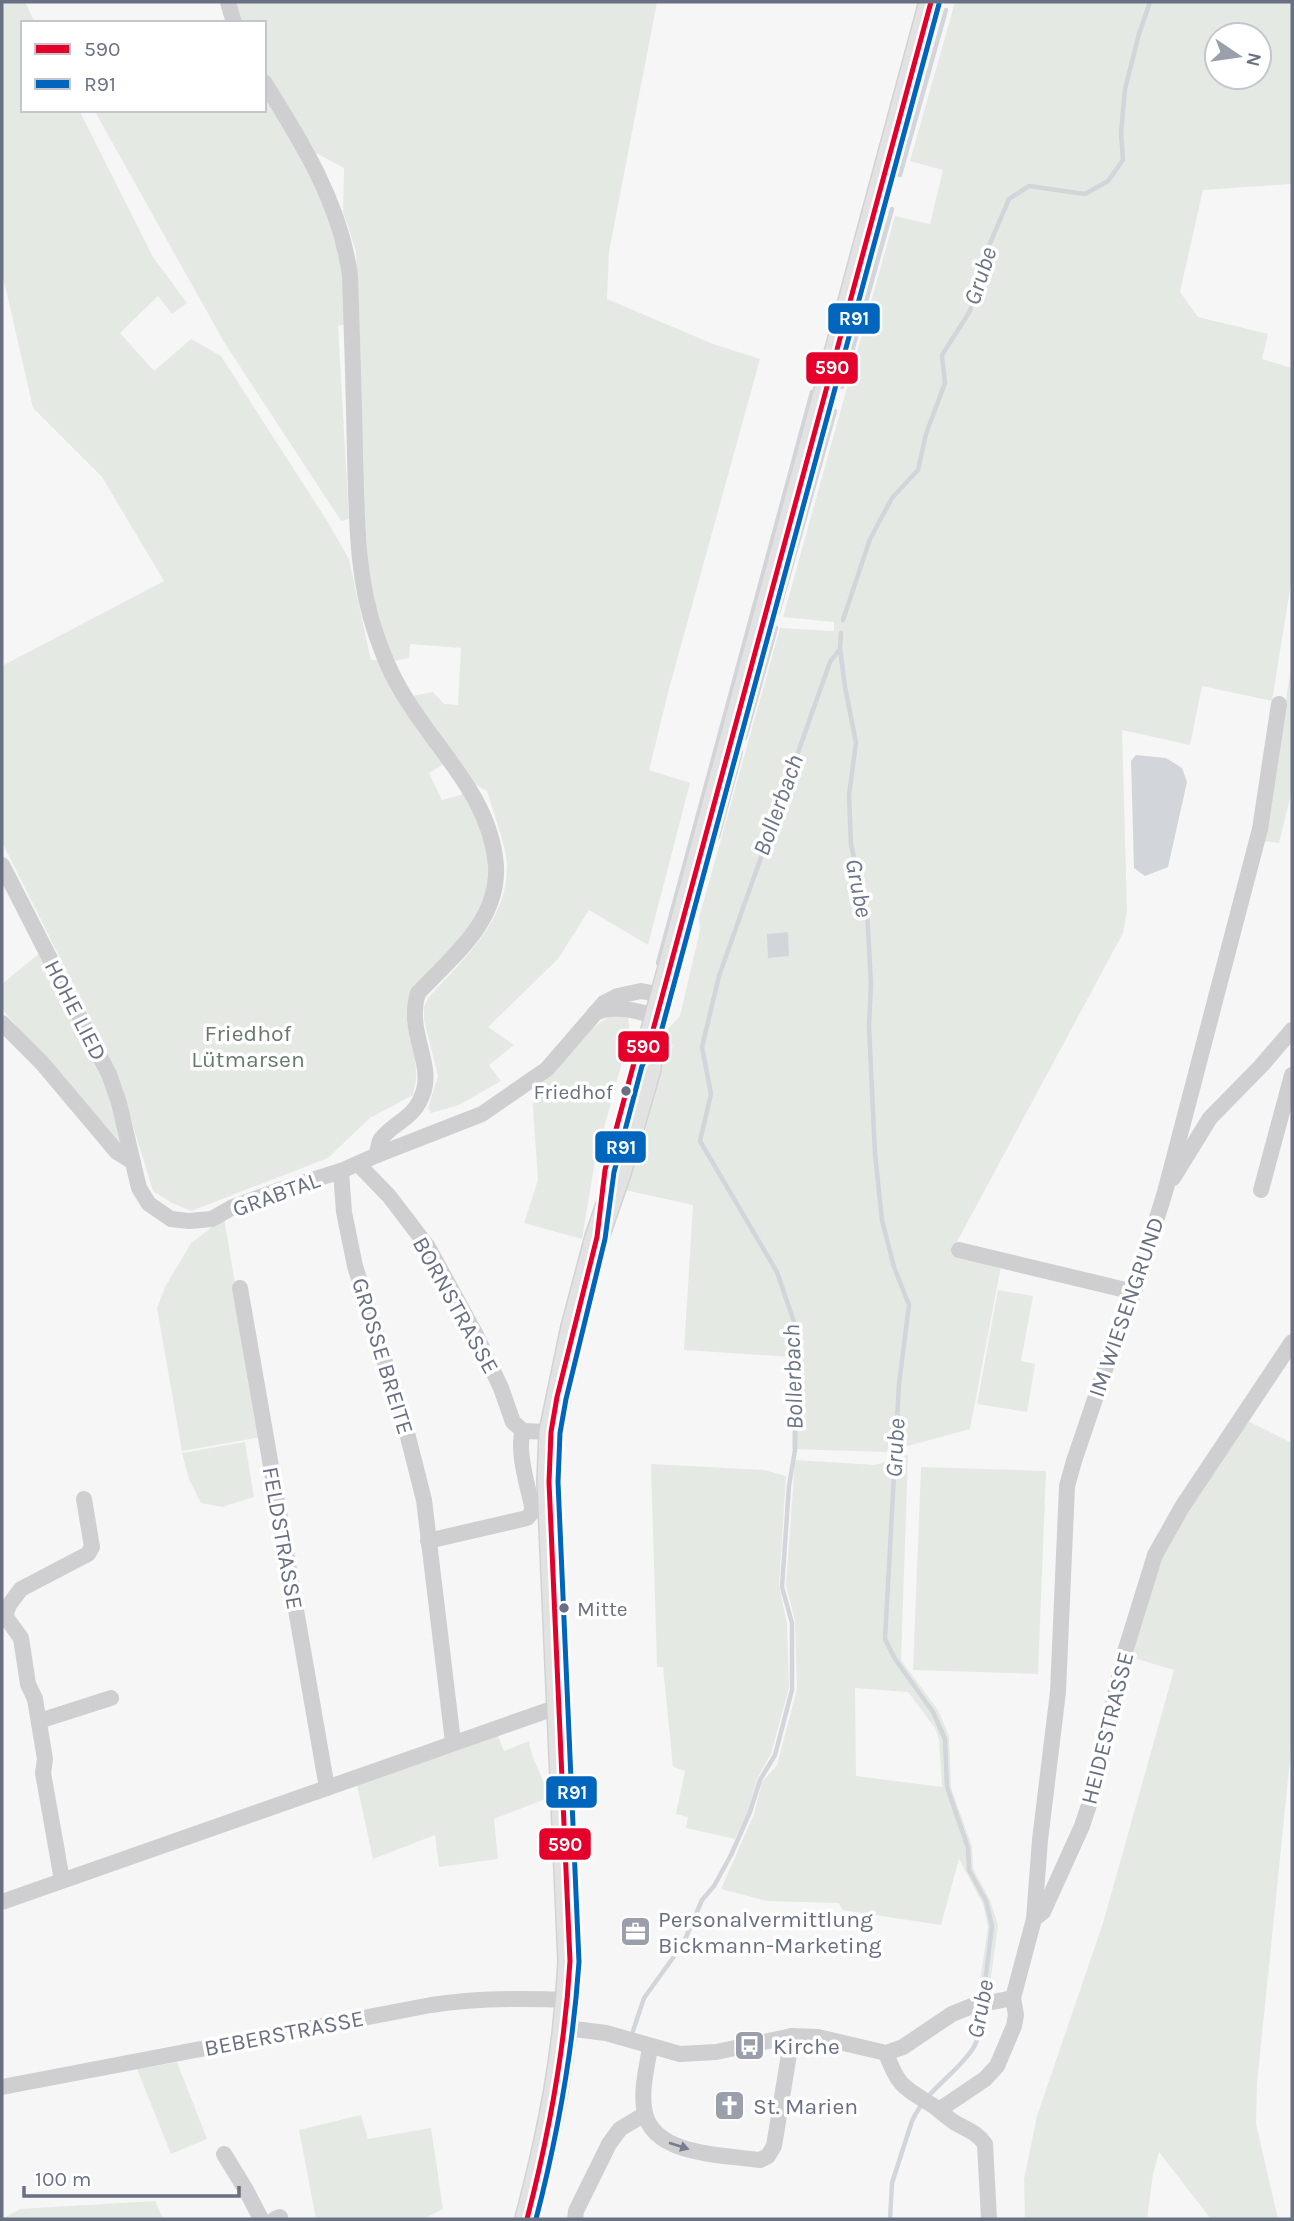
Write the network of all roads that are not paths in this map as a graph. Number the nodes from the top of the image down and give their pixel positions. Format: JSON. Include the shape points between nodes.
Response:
{"nodes":[{"id":1,"x":228,"y":2,"type":"edge"},
{"id":2,"x":931,"y":2,"type":"edge"},
{"id":3,"x":233,"y":21,"type":"edge"},
{"id":4,"x":266,"y":85,"type":"edge"},
{"id":5,"x":1279,"y":704,"type":"dead end"},
{"id":6,"x":2,"y":865,"type":"edge"},
{"id":7,"x":657,"y":1014,"type":"junction"},
{"id":8,"x":2,"y":1023,"type":"edge"},
{"id":9,"x":1292,"y":1030,"type":"edge"},
{"id":10,"x":1292,"y":1075,"type":"edge"},
{"id":11,"x":377,"y":1155,"type":"junction"},
{"id":12,"x":133,"y":1162,"type":"junction"},
{"id":13,"x":358,"y":1164,"type":"junction"},
{"id":14,"x":341,"y":1171,"type":"junction"},
{"id":15,"x":1261,"y":1190,"type":"dead end"},
{"id":16,"x":1165,"y":1192,"type":"junction"},
{"id":17,"x":959,"y":1250,"type":"dead end"},
{"id":18,"x":240,"y":1288,"type":"dead end"},
{"id":19,"x":1134,"y":1292,"type":"junction"},
{"id":20,"x":1292,"y":1342,"type":"edge"},
{"id":21,"x":523,"y":1431,"type":"junction"},
{"id":22,"x":551,"y":1432,"type":"junction"},
{"id":23,"x":84,"y":1499,"type":"dead end"},
{"id":24,"x":428,"y":1541,"type":"junction"},
{"id":25,"x":4,"y":1617,"type":"edge"},
{"id":26,"x":111,"y":1698,"type":"dead end"},
{"id":27,"x":559,"y":1708,"type":"junction"},
{"id":28,"x":39,"y":1721,"type":"junction"},
{"id":29,"x":453,"y":1742,"type":"junction"},
{"id":30,"x":327,"y":1788,"type":"junction"},
{"id":31,"x":62,"y":1880,"type":"junction"},
{"id":32,"x":2,"y":1902,"type":"edge"},
{"id":33,"x":1034,"y":1919,"type":"junction"},
{"id":34,"x":1013,"y":1998,"type":"junction"},
{"id":35,"x":568,"y":2000,"type":"junction"},
{"id":36,"x":566,"y":2028,"type":"junction"},
{"id":37,"x":792,"y":2036,"type":"junction"},
{"id":38,"x":650,"y":2047,"type":"junction"},
{"id":39,"x":886,"y":2053,"type":"junction"},
{"id":40,"x":5,"y":2083,"type":"edge"},
{"id":41,"x":935,"y":2107,"type":"junction"},
{"id":42,"x":645,"y":2114,"type":"junction"},
{"id":43,"x":224,"y":2154,"type":"dead end"},
{"id":44,"x":261,"y":2219,"type":"edge"},
{"id":45,"x":527,"y":2219,"type":"edge"},
{"id":46,"x":575,"y":2219,"type":"edge"},
{"id":47,"x":989,"y":2219,"type":"edge"}],
"edges":[{"from":1,"to":3,"type":"street"},
{"from":2,"to":7,"type":"main road"},
{"from":4,"to":11,"type":"street","via":[[318,175],[347,249],[357,538],[374,631],[400,689],[485,818],[496,866],[492,899],[481,923],[418,993],[414,1019],[425,1087],[416,1108],[380,1140]]},
{"from":5,"to":16,"type":"street","name":"IM WIESENGRUND","via":[[1260,829]]},
{"from":6,"to":12,"type":"street","name":"HOHE LIED","via":[[109,1074]]},
{"from":7,"to":11,"type":"street","name":"GRABTAL","via":[[641,991],[604,1003],[547,1069],[509,1097],[482,1114]]},
{"from":7,"to":22,"type":"main road","via":[[634,1063],[605,1170],[597,1237]]},
{"from":8,"to":12,"type":"street","via":[[117,1152]]},
{"from":9,"to":16,"type":"street","via":[[1210,1118]]},
{"from":10,"to":15,"type":"street"},
{"from":11,"to":13,"type":"street","name":"GRABTAL"},
{"from":12,"to":14,"type":"street","name":"GRABTAL","via":[[149,1205],[171,1219],[189,1221],[212,1219],[233,1207]]},
{"from":13,"to":14,"type":"street","name":"GRABTAL"},
{"from":13,"to":21,"type":"street","name":"BORNSTRASSE","via":[[428,1247],[475,1333],[513,1422]]},
{"from":14,"to":24,"type":"street","name":"GROSSE BREITE","via":[[355,1266],[406,1429],[424,1500]]},
{"from":16,"to":19,"type":"street","name":"IM WIESENGRUND"},
{"from":17,"to":19,"type":"street"},
{"from":18,"to":30,"type":"street","name":"FELDSTRASSE"},
{"from":19,"to":33,"type":"street","name":"IM WIESENGRUND","via":[[1067,1486],[1058,1692]]},
{"from":20,"to":33,"type":"street","name":"HEIDESTRASSE","via":[[1155,1555],[1124,1655],[1094,1790],[1043,1912]]},
{"from":21,"to":22,"type":"street"},
{"from":21,"to":24,"type":"street","via":[[531,1516]]},
{"from":22,"to":27,"type":"main road","via":[[548,1482]]},
{"from":23,"to":25,"type":"street","via":[[92,1547],[88,1554],[21,1588]]},
{"from":24,"to":29,"type":"street","name":"GROSSE BREITE"},
{"from":25,"to":28,"type":"street","via":[[21,1639]]},
{"from":26,"to":28,"type":"street"},
{"from":27,"to":29,"type":"street"},
{"from":27,"to":35,"type":"main road"},
{"from":28,"to":31,"type":"street"},
{"from":29,"to":30,"type":"street"},
{"from":30,"to":31,"type":"street"},
{"from":31,"to":32,"type":"street"},
{"from":33,"to":34,"type":"street","name":"HEIDESTRASSE"},
{"from":34,"to":39,"type":"street","via":[[952,2014]]},
{"from":34,"to":41,"type":"street","name":"HEIDESTRASSE","via":[[1014,2026],[997,2066],[985,2079]]},
{"from":35,"to":36,"type":"main road"},
{"from":35,"to":40,"type":"street","name":"BEBERSTRASSE","via":[[501,1998],[430,2005]]},
{"from":36,"to":38,"type":"street","via":[[606,2033]]},
{"from":36,"to":45,"type":"main road","via":[[556,2099]]},
{"from":37,"to":38,"type":"street","via":[[716,2052],[680,2054]]},
{"from":37,"to":39,"type":"street","via":[[818,2037]]},
{"from":42,"to":37,"type":"street","one_way":true,"via":[[658,2136],[684,2149],[760,2160],[768,2156],[774,2146]]},
{"from":38,"to":42,"type":"street"},
{"from":39,"to":41,"type":"street","via":[[900,2083]]},
{"from":41,"to":47,"type":"street","via":[[985,2144]]},
{"from":42,"to":46,"type":"street","via":[[620,2129],[609,2144]]},
{"from":43,"to":44,"type":"street"}]}
